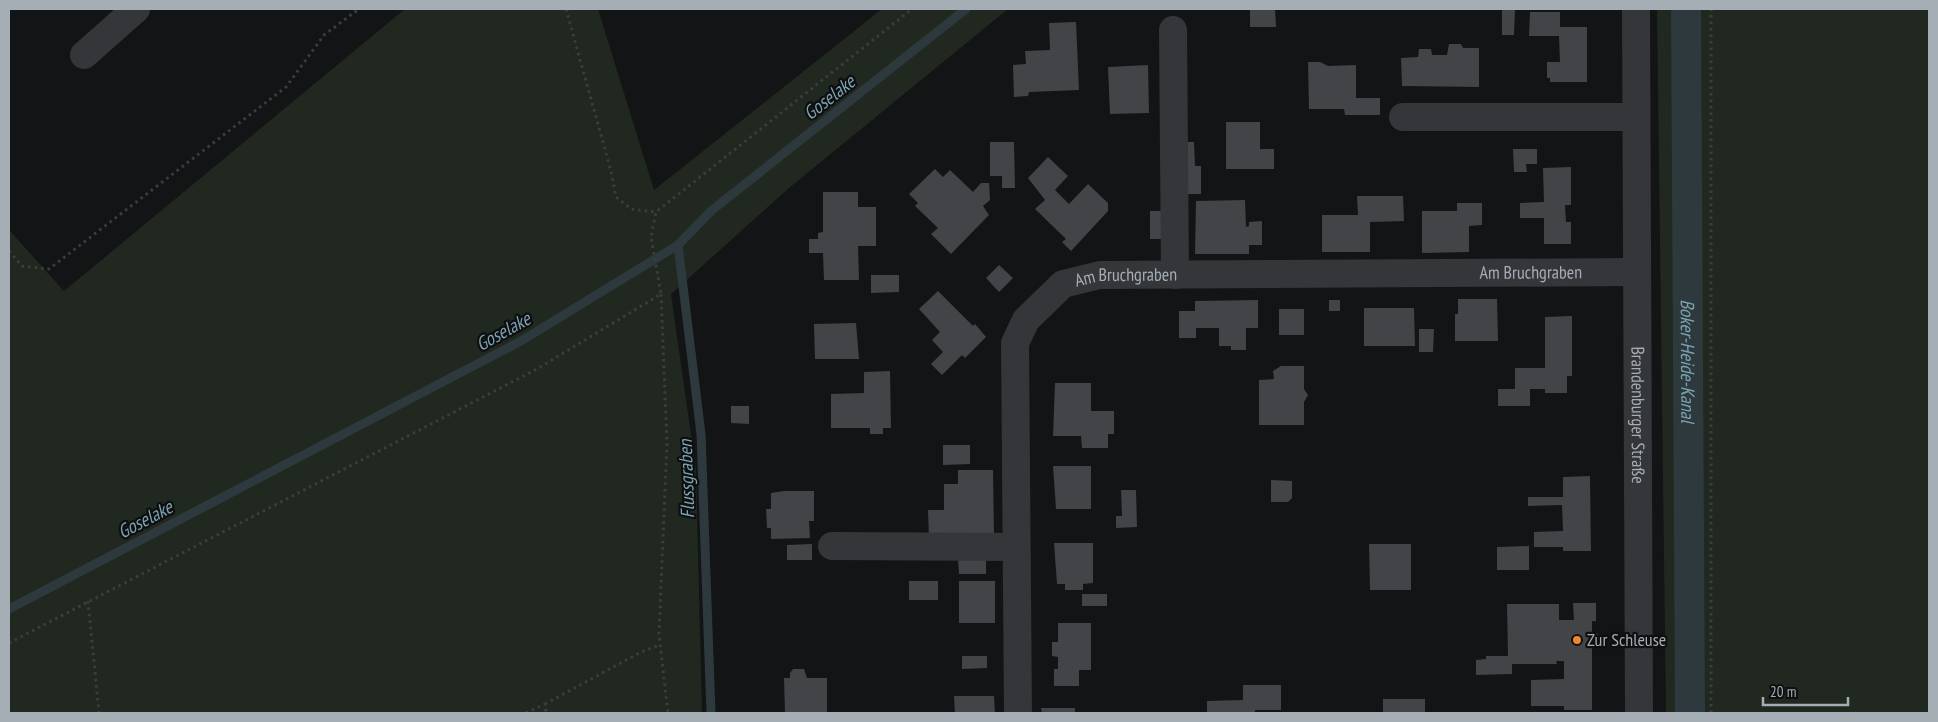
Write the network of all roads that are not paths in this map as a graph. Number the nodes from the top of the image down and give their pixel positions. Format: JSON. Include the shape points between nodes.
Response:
{"nodes":[{"id":1,"x":136,"y":9,"type":"edge"},
{"id":2,"x":1636,"y":9,"type":"edge"},
{"id":3,"x":1173,"y":30,"type":"dead end"},
{"id":4,"x":84,"y":55,"type":"dead end"},
{"id":5,"x":1403,"y":117,"type":"dead end"},
{"id":6,"x":1636,"y":117,"type":"junction"},
{"id":7,"x":1637,"y":272,"type":"junction"},
{"id":8,"x":1175,"y":275,"type":"junction"},
{"id":9,"x":832,"y":546,"type":"dead end"},
{"id":10,"x":1016,"y":547,"type":"junction"},
{"id":11,"x":1018,"y":713,"type":"edge"},
{"id":12,"x":1639,"y":713,"type":"edge"}],
"edges":[{"from":1,"to":4,"type":"street"},
{"from":2,"to":6,"type":"street","name":"Brandenburger Straße"},
{"from":3,"to":8,"type":"street"},
{"from":5,"to":6,"type":"street"},
{"from":6,"to":7,"type":"street","name":"Brandenburger Straße"},
{"from":7,"to":8,"type":"street","name":"Am Bruchgraben"},
{"from":7,"to":12,"type":"street","name":"Brandenburger Straße"},
{"from":8,"to":10,"type":"street","name":"Am Bruchgraben","via":[[1100,275],[1063,284],[1026,320],[1015,343]]},
{"from":9,"to":10,"type":"street"},
{"from":10,"to":11,"type":"street","name":"Am Bruchgraben"}]}
